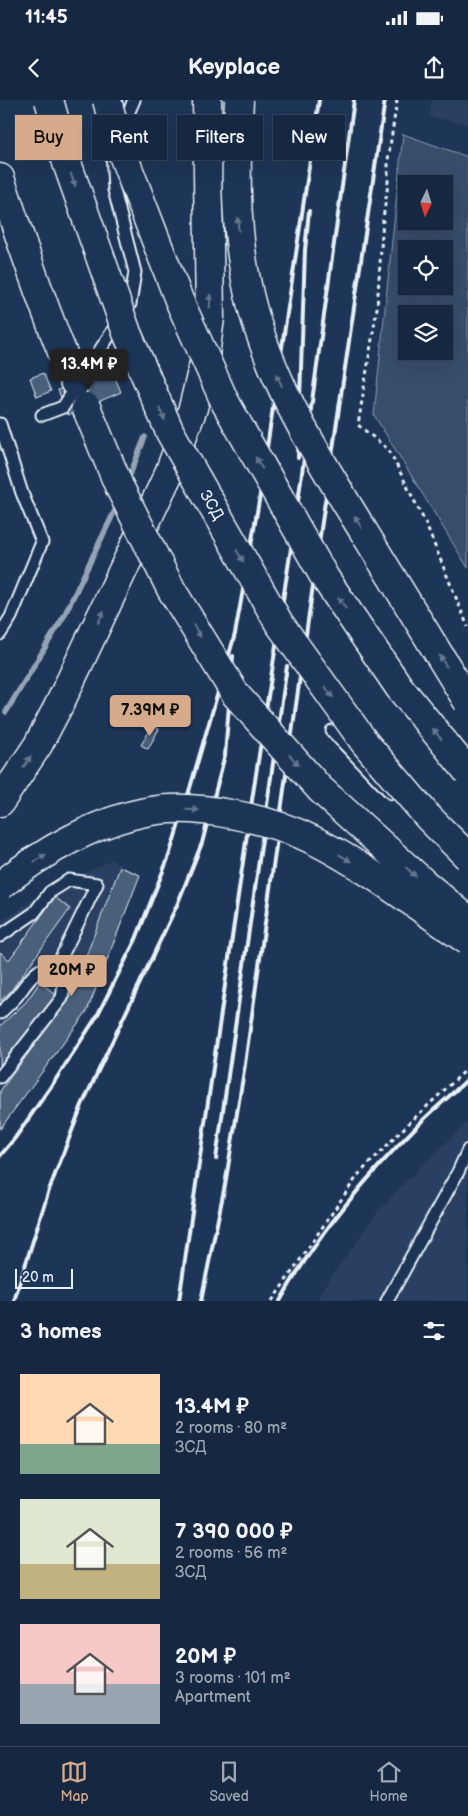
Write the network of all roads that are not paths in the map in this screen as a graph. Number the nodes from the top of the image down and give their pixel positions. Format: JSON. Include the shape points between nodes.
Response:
{"nodes":[{"id":1,"x":49,"y":100,"type":"edge"},
{"id":2,"x":107,"y":100,"type":"edge"},
{"id":3,"x":134,"y":100,"type":"edge"},
{"id":4,"x":208,"y":100,"type":"edge"},
{"id":5,"x":239,"y":100,"type":"edge"},
{"id":6,"x":0,"y":178,"type":"edge"},
{"id":7,"x":75,"y":383,"type":"dead end"},
{"id":8,"x":86,"y":407,"type":"dead end"},
{"id":9,"x":42,"y":414,"type":"dead end"},
{"id":10,"x":0,"y":424,"type":"edge"},
{"id":11,"x":0,"y":634,"type":"edge"},
{"id":12,"x":468,"y":702,"type":"edge"},
{"id":13,"x":332,"y":731,"type":"dead end"},
{"id":14,"x":468,"y":772,"type":"edge"},
{"id":15,"x":0,"y":802,"type":"edge"},
{"id":16,"x":465,"y":862,"type":"edge"},
{"id":17,"x":0,"y":886,"type":"edge"},
{"id":18,"x":468,"y":920,"type":"edge"},
{"id":19,"x":0,"y":936,"type":"edge"},
{"id":20,"x":468,"y":941,"type":"edge"},
{"id":21,"x":54,"y":970,"type":"junction"},
{"id":22,"x":0,"y":1013,"type":"edge"},
{"id":23,"x":0,"y":1076,"type":"edge"},
{"id":24,"x":468,"y":1150,"type":"edge"},
{"id":25,"x":387,"y":1301,"type":"edge"}],
"edges":[{"from":1,"to":16,"type":"main road","name":"ЗСД","one_way":true,"bridge":true,"via":[[67,163],[127,333],[170,432],[278,623],[365,743]]},
{"from":14,"to":2,"type":"main road","one_way":true,"bridge":true,"via":[[398,687],[325,578],[225,402],[172,281],[118,142]]},
{"from":3,"to":9,"type":"lane","via":[[112,153],[114,190],[135,272],[130,304],[63,407]]},
{"from":15,"to":4,"type":"main road","one_way":true,"via":[[38,745],[60,703],[169,473],[194,408],[204,364],[210,310]]},
{"from":12,"to":5,"type":"main road","one_way":true,"bridge":true,"via":[[336,486],[269,360],[246,283],[240,248],[237,217]]},
{"from":6,"to":7,"type":"main road","via":[[29,267]]},
{"from":8,"to":18,"type":"main road","one_way":true,"bridge":true,"via":[[120,486],[171,589],[236,695],[320,789]]},
{"from":10,"to":11,"type":"lane","via":[[22,494],[42,542],[11,617]]},
{"from":13,"to":16,"type":"lane","via":[[403,806]]},
{"from":17,"to":20,"type":"main road","one_way":true,"bridge":true,"via":[[40,857],[113,820],[152,811],[226,813],[274,824],[312,839],[348,859]]},
{"from":19,"to":21,"type":"lane","via":[[34,913],[50,892],[69,880],[97,884]]},
{"from":21,"to":22,"type":"lane","via":[[35,973]]},
{"from":21,"to":23,"type":"lane","via":[[65,987],[62,998]]},
{"from":24,"to":25,"type":"lane"}]}
